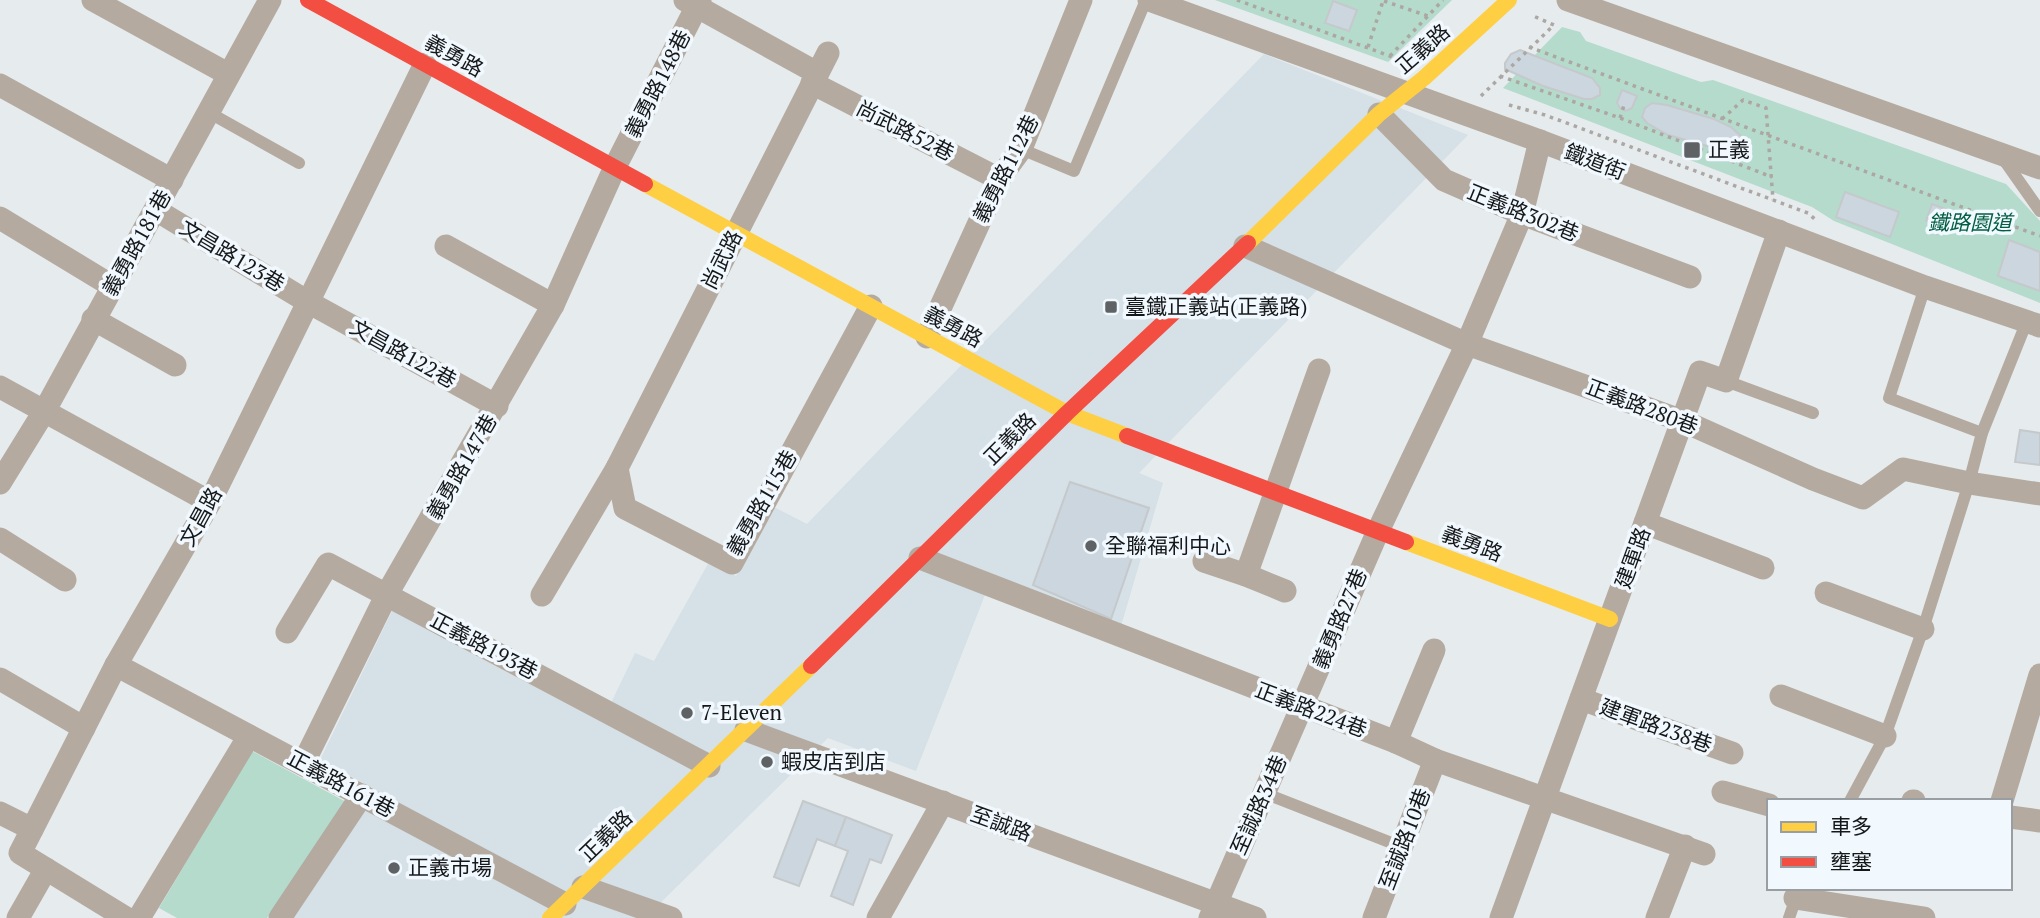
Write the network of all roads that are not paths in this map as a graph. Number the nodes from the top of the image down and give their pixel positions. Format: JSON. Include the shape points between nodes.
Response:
{"nodes":[{"id":1,"x":93,"y":0,"type":"edge"},
{"id":2,"x":270,"y":0,"type":"edge"},
{"id":3,"x":308,"y":0,"type":"edge"},
{"id":4,"x":1081,"y":0,"type":"edge"},
{"id":5,"x":1148,"y":0,"type":"edge"},
{"id":6,"x":1509,"y":0,"type":"edge"},
{"id":7,"x":1568,"y":0,"type":"edge"},
{"id":8,"x":694,"y":2,"type":"edge"},
{"id":9,"x":425,"y":64,"type":"junction"},
{"id":10,"x":819,"y":70,"type":"junction"},
{"id":11,"x":228,"y":74,"type":"junction"},
{"id":12,"x":0,"y":85,"type":"edge"},
{"id":13,"x":1404,"y":94,"type":"junction"},
{"id":14,"x":208,"y":112,"type":"junction"},
{"id":15,"x":1378,"y":114,"type":"junction"},
{"id":16,"x":1540,"y":141,"type":"junction"},
{"id":17,"x":1021,"y":149,"type":"junction"},
{"id":18,"x":2000,"y":153,"type":"junction"},
{"id":19,"x":299,"y":163,"type":"dead end"},
{"id":20,"x":615,"y":167,"type":"junction"},
{"id":21,"x":2040,"y":168,"type":"edge"},
{"id":22,"x":999,"y":179,"type":"junction"},
{"id":23,"x":172,"y":180,"type":"junction"},
{"id":24,"x":156,"y":210,"type":"junction"},
{"id":25,"x":2040,"y":211,"type":"edge"},
{"id":26,"x":1522,"y":214,"type":"junction"},
{"id":27,"x":0,"y":218,"type":"edge"},
{"id":28,"x":1779,"y":231,"type":"junction"},
{"id":29,"x":736,"y":233,"type":"junction"},
{"id":30,"x":446,"y":246,"type":"dead end"},
{"id":31,"x":1245,"y":246,"type":"junction"},
{"id":32,"x":1690,"y":277,"type":"dead end"},
{"id":33,"x":112,"y":286,"type":"junction"},
{"id":34,"x":1925,"y":287,"type":"junction"},
{"id":35,"x":308,"y":302,"type":"junction"},
{"id":36,"x":553,"y":305,"type":"junction"},
{"id":37,"x":870,"y":306,"type":"junction"},
{"id":38,"x":93,"y":319,"type":"junction"},
{"id":39,"x":2033,"y":323,"type":"edge"},
{"id":40,"x":928,"y":337,"type":"junction"},
{"id":41,"x":1467,"y":344,"type":"junction"},
{"id":42,"x":175,"y":365,"type":"dead end"},
{"id":43,"x":1319,"y":370,"type":"dead end"},
{"id":44,"x":1726,"y":381,"type":"junction"},
{"id":45,"x":0,"y":387,"type":"edge"},
{"id":46,"x":497,"y":406,"type":"junction"},
{"id":47,"x":45,"y":410,"type":"junction"},
{"id":48,"x":1813,"y":412,"type":"dead end"},
{"id":49,"x":1067,"y":413,"type":"junction"},
{"id":50,"x":1683,"y":421,"type":"junction"},
{"id":51,"x":1982,"y":433,"type":"junction"},
{"id":52,"x":617,"y":468,"type":"junction"},
{"id":53,"x":0,"y":483,"type":"edge"},
{"id":54,"x":1969,"y":483,"type":"junction"},
{"id":55,"x":1276,"y":493,"type":"junction"},
{"id":56,"x":2040,"y":494,"type":"edge"},
{"id":57,"x":210,"y":502,"type":"junction"},
{"id":58,"x":1645,"y":523,"type":"junction"},
{"id":59,"x":1378,"y":531,"type":"junction"},
{"id":60,"x":0,"y":539,"type":"edge"},
{"id":61,"x":920,"y":558,"type":"junction"},
{"id":62,"x":1204,"y":561,"type":"dead end"},
{"id":63,"x":1763,"y":568,"type":"dead end"},
{"id":64,"x":1246,"y":575,"type":"junction"},
{"id":65,"x":65,"y":580,"type":"dead end"},
{"id":66,"x":1285,"y":592,"type":"dead end"},
{"id":67,"x":1826,"y":593,"type":"dead end"},
{"id":68,"x":387,"y":594,"type":"junction"},
{"id":69,"x":542,"y":595,"type":"dead end"},
{"id":70,"x":1610,"y":618,"type":"junction"},
{"id":71,"x":1923,"y":629,"type":"junction"},
{"id":72,"x":288,"y":632,"type":"dead end"},
{"id":73,"x":1434,"y":650,"type":"dead end"},
{"id":74,"x":116,"y":665,"type":"junction"},
{"id":75,"x":2040,"y":675,"type":"edge"},
{"id":76,"x":0,"y":679,"type":"edge"},
{"id":77,"x":1781,"y":696,"type":"dead end"},
{"id":78,"x":1581,"y":699,"type":"junction"},
{"id":79,"x":1302,"y":707,"type":"junction"},
{"id":80,"x":2035,"y":708,"type":"edge"},
{"id":81,"x":84,"y":728,"type":"junction"},
{"id":82,"x":746,"y":730,"type":"junction"},
{"id":83,"x":249,"y":736,"type":"junction"},
{"id":84,"x":1885,"y":736,"type":"junction"},
{"id":85,"x":1396,"y":742,"type":"junction"},
{"id":86,"x":1732,"y":753,"type":"dead end"},
{"id":87,"x":1435,"y":760,"type":"junction"},
{"id":88,"x":303,"y":764,"type":"junction"},
{"id":89,"x":709,"y":766,"type":"junction"},
{"id":90,"x":1723,"y":792,"type":"dead end"},
{"id":91,"x":1264,"y":793,"type":"junction"},
{"id":92,"x":362,"y":796,"type":"junction"},
{"id":93,"x":1545,"y":798,"type":"junction"},
{"id":94,"x":1851,"y":799,"type":"edge"},
{"id":95,"x":2003,"y":799,"type":"edge"},
{"id":96,"x":943,"y":803,"type":"junction"},
{"id":97,"x":1767,"y":804,"type":"edge"},
{"id":98,"x":0,"y":813,"type":"edge"},
{"id":99,"x":2012,"y":817,"type":"edge"},
{"id":100,"x":2040,"y":821,"type":"edge"},
{"id":101,"x":32,"y":829,"type":"junction"},
{"id":102,"x":1402,"y":847,"type":"junction"},
{"id":103,"x":46,"y":869,"type":"junction"},
{"id":104,"x":583,"y":887,"type":"junction"},
{"id":105,"x":1795,"y":901,"type":"edge"},
{"id":106,"x":1212,"y":910,"type":"edge"},
{"id":107,"x":558,"y":911,"type":"edge"},
{"id":108,"x":1882,"y":915,"type":"edge"},
{"id":109,"x":18,"y":918,"type":"edge"},
{"id":110,"x":126,"y":918,"type":"edge"},
{"id":111,"x":139,"y":918,"type":"edge"},
{"id":112,"x":280,"y":918,"type":"edge"},
{"id":113,"x":671,"y":918,"type":"edge"},
{"id":114,"x":878,"y":918,"type":"edge"},
{"id":115,"x":1255,"y":918,"type":"edge"},
{"id":116,"x":1374,"y":918,"type":"edge"},
{"id":117,"x":1501,"y":918,"type":"edge"},
{"id":118,"x":1657,"y":918,"type":"edge"},
{"id":119,"x":1924,"y":918,"type":"edge"}],
"edges":[{"from":1,"to":11,"type":"street"},
{"from":2,"to":11,"type":"street","name":"義勇路181巷"},
{"from":3,"to":9,"type":"street","name":"義勇路"},
{"from":4,"to":17,"type":"street","name":"義勇路112巷"},
{"from":5,"to":13,"type":"street","name":"鐵道街"},
{"from":5,"to":17,"type":"lane","via":[[1074,171]]},
{"from":6,"to":13,"type":"street","name":"正義路"},
{"from":7,"to":18,"type":"street"},
{"from":8,"to":10,"type":"street","name":"尚武路52巷"},
{"from":8,"to":20,"type":"street","name":"義勇路148巷"},
{"from":9,"to":20,"type":"street","name":"義勇路"},
{"from":9,"to":35,"type":"street","name":"文昌路"},
{"from":10,"to":22,"type":"street","name":"尚武路52巷"},
{"from":10,"to":29,"type":"street","name":"尚武路"},
{"from":11,"to":14,"type":"street","name":"義勇路181巷"},
{"from":12,"to":23,"type":"street"},
{"from":13,"to":15,"type":"street","name":"正義路"},
{"from":13,"to":16,"type":"street","name":"鐵道街"},
{"from":14,"to":19,"type":"lane"},
{"from":14,"to":23,"type":"street","name":"義勇路181巷"},
{"from":15,"to":26,"type":"street","name":"正義路302巷","via":[[1444,180]]},
{"from":15,"to":31,"type":"street","name":"正義路"},
{"from":16,"to":26,"type":"street","name":"義勇路27巷"},
{"from":16,"to":28,"type":"street","name":"鐵道街"},
{"from":17,"to":22,"type":"street","name":"義勇路112巷"},
{"from":18,"to":21,"type":"street"},
{"from":18,"to":25,"type":"lane"},
{"from":20,"to":29,"type":"street","name":"義勇路"},
{"from":20,"to":36,"type":"street","name":"義勇路147巷"},
{"from":22,"to":40,"type":"street","name":"義勇路112巷"},
{"from":23,"to":24,"type":"street","name":"義勇路181巷"},
{"from":24,"to":33,"type":"street","name":"義勇路181巷"},
{"from":24,"to":35,"type":"street","name":"文昌路123巷"},
{"from":26,"to":32,"type":"street","name":"正義路302巷"},
{"from":26,"to":41,"type":"street","name":"義勇路27巷"},
{"from":27,"to":33,"type":"street"},
{"from":28,"to":34,"type":"street","name":"鐵道街"},
{"from":28,"to":44,"type":"street"},
{"from":29,"to":37,"type":"street","name":"義勇路"},
{"from":29,"to":52,"type":"street","name":"尚武路"},
{"from":30,"to":36,"type":"street"},
{"from":31,"to":41,"type":"street","name":"正義路280巷"},
{"from":31,"to":49,"type":"street","name":"正義路"},
{"from":33,"to":38,"type":"street","name":"義勇路181巷"},
{"from":34,"to":39,"type":"street","name":"鐵道街"},
{"from":34,"to":51,"type":"lane","via":[[1889,398]]},
{"from":35,"to":46,"type":"street","name":"文昌路122巷"},
{"from":35,"to":57,"type":"street","name":"文昌路"},
{"from":36,"to":46,"type":"street","name":"義勇路147巷"},
{"from":37,"to":40,"type":"street","name":"義勇路"},
{"from":37,"to":52,"type":"street","name":"義勇路115巷","via":[[732,563],[625,508]]},
{"from":38,"to":42,"type":"street"},
{"from":38,"to":47,"type":"street","name":"義勇路181巷"},
{"from":39,"to":51,"type":"lane"},
{"from":40,"to":49,"type":"street","name":"義勇路"},
{"from":41,"to":50,"type":"street","name":"正義路280巷"},
{"from":41,"to":59,"type":"street","name":"義勇路27巷"},
{"from":43,"to":55,"type":"street"},
{"from":44,"to":48,"type":"lane"},
{"from":44,"to":50,"type":"street","name":"建軍路","via":[[1700,372]]},
{"from":45,"to":47,"type":"street"},
{"from":46,"to":68,"type":"street","name":"義勇路147巷"},
{"from":47,"to":53,"type":"street","name":"義勇路181巷"},
{"from":47,"to":57,"type":"street"},
{"from":49,"to":55,"type":"street","name":"義勇路"},
{"from":49,"to":61,"type":"street","name":"正義路"},
{"from":50,"to":54,"type":"street","name":"正義路280巷","via":[[1863,498],[1903,469]]},
{"from":50,"to":58,"type":"street","name":"建軍路"},
{"from":51,"to":54,"type":"lane"},
{"from":52,"to":69,"type":"street","name":"尚武路"},
{"from":54,"to":56,"type":"street","name":"正義路280巷"},
{"from":54,"to":71,"type":"lane"},
{"from":55,"to":59,"type":"street","name":"義勇路"},
{"from":55,"to":64,"type":"street"},
{"from":57,"to":74,"type":"street","name":"文昌路"},
{"from":58,"to":63,"type":"street"},
{"from":58,"to":70,"type":"street","name":"建軍路"},
{"from":59,"to":70,"type":"street","name":"義勇路"},
{"from":59,"to":79,"type":"street","name":"義勇路27巷"},
{"from":60,"to":65,"type":"street"},
{"from":61,"to":79,"type":"street","name":"正義路224巷"},
{"from":61,"to":82,"type":"street","name":"正義路"},
{"from":62,"to":64,"type":"street"},
{"from":64,"to":66,"type":"street"},
{"from":67,"to":71,"type":"street"},
{"from":68,"to":72,"type":"street","name":"正義路193巷","via":[[328,564]]},
{"from":68,"to":88,"type":"street","name":"義勇路147巷"},
{"from":68,"to":89,"type":"street","name":"正義路193巷"},
{"from":70,"to":78,"type":"street","name":"建軍路"},
{"from":71,"to":84,"type":"lane"},
{"from":73,"to":85,"type":"street"},
{"from":74,"to":81,"type":"street","name":"文昌路"},
{"from":74,"to":83,"type":"street","name":"正義路161巷"},
{"from":75,"to":80,"type":"street"},
{"from":76,"to":81,"type":"street"},
{"from":77,"to":84,"type":"street"},
{"from":78,"to":86,"type":"street","name":"建軍路238巷"},
{"from":78,"to":93,"type":"street","name":"建軍路"},
{"from":79,"to":85,"type":"street","name":"正義路224巷"},
{"from":79,"to":91,"type":"street","name":"至誠路34巷"},
{"from":80,"to":95,"type":"street"},
{"from":81,"to":101,"type":"street","name":"文昌路"},
{"from":82,"to":89,"type":"street","name":"正義路"},
{"from":82,"to":96,"type":"street","name":"至誠路"},
{"from":83,"to":88,"type":"street","name":"正義路161巷"},
{"from":83,"to":111,"type":"street"},
{"from":84,"to":94,"type":"lane"},
{"from":85,"to":87,"type":"street","name":"正義路224巷"},
{"from":87,"to":93,"type":"street","name":"正義路224巷"},
{"from":87,"to":102,"type":"street","name":"至誠路10巷"},
{"from":88,"to":92,"type":"street","name":"正義路161巷"},
{"from":89,"to":104,"type":"street","name":"正義路"},
{"from":90,"to":97,"type":"street"},
{"from":91,"to":102,"type":"lane"},
{"from":91,"to":106,"type":"street","name":"至誠路34巷"},
{"from":92,"to":107,"type":"street","name":"正義路161巷"},
{"from":92,"to":112,"type":"street"},
{"from":93,"to":117,"type":"street","name":"建軍路"},
{"from":93,"to":118,"type":"street","name":"正義路224巷","via":[[1695,850]]},
{"from":96,"to":106,"type":"street","name":"至誠路"},
{"from":96,"to":114,"type":"street"},
{"from":98,"to":101,"type":"street"},
{"from":99,"to":100,"type":"street"},
{"from":101,"to":103,"type":"street","name":"文昌路","via":[[20,853]]},
{"from":102,"to":116,"type":"street","name":"至誠路10巷"},
{"from":103,"to":109,"type":"street"},
{"from":103,"to":110,"type":"street","name":"文昌路"},
{"from":104,"to":107,"type":"street","name":"正義路"},
{"from":104,"to":113,"type":"street"},
{"from":105,"to":108,"type":"street"},
{"from":106,"to":115,"type":"street","name":"至誠路"},
{"from":108,"to":119,"type":"street"}]}
